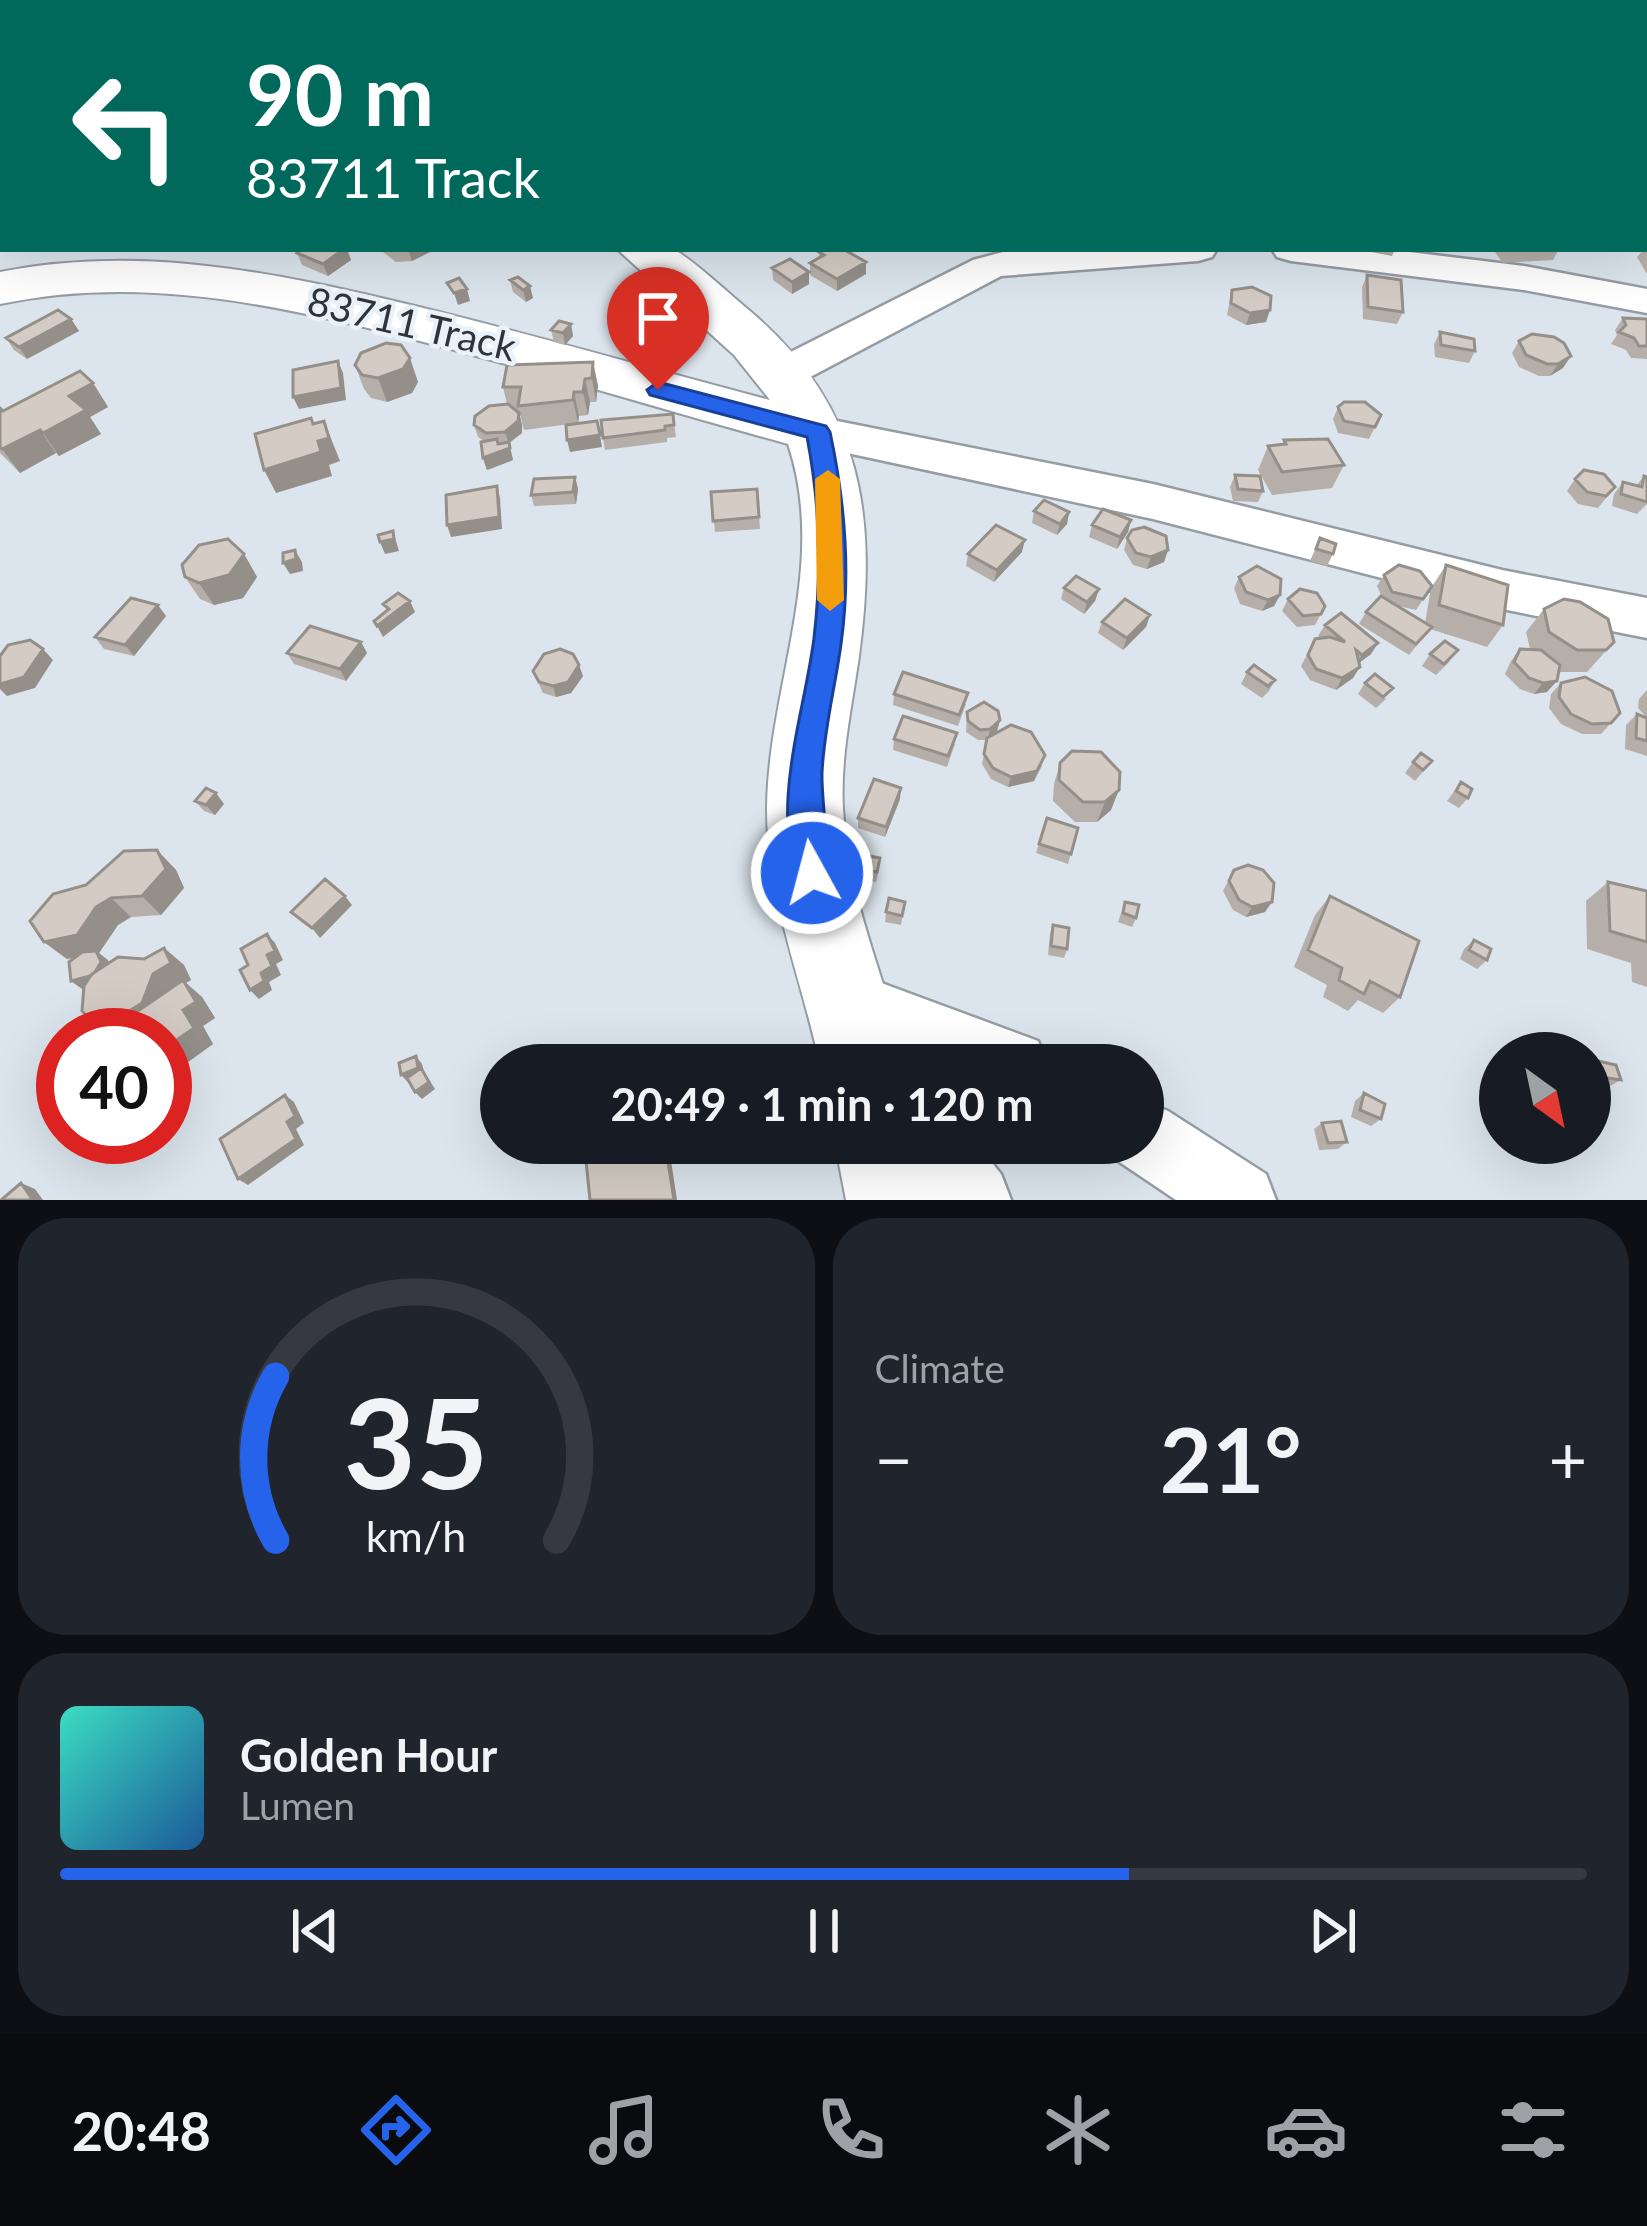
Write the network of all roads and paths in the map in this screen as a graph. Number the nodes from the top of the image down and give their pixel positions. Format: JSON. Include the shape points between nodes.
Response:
{"nodes":[{"id":1,"x":645,"y":252,"type":"edge"},
{"id":2,"x":960,"y":252,"type":"edge"},
{"id":3,"x":1149,"y":252,"type":"edge"},
{"id":4,"x":1315,"y":252,"type":"edge"},
{"id":5,"x":0,"y":288,"type":"edge"},
{"id":6,"x":1647,"y":301,"type":"edge"},
{"id":7,"x":910,"y":310,"type":"junction"},
{"id":8,"x":780,"y":375,"type":"junction"},
{"id":9,"x":818,"y":432,"type":"junction"},
{"id":10,"x":1647,"y":618,"type":"edge"},
{"id":11,"x":862,"y":1044,"type":"edge"},
{"id":12,"x":1164,"y":1150,"type":"edge"},
{"id":13,"x":885,"y":1164,"type":"edge"},
{"id":14,"x":948,"y":1164,"type":"edge"},
{"id":15,"x":893,"y":1200,"type":"edge"},
{"id":16,"x":975,"y":1200,"type":"edge"},
{"id":17,"x":1240,"y":1200,"type":"edge"}],
"edges":[{"from":1,"to":8,"type":"street"},
{"from":2,"to":7,"type":"street"},
{"from":3,"to":7,"type":"street","via":[[1017,260]]},
{"from":4,"to":6,"type":"street"},
{"from":5,"to":9,"type":"street","name":"83711 Track","via":[[132,271],[301,296]]},
{"from":7,"to":8,"type":"street"},
{"from":8,"to":9,"type":"street"},
{"from":9,"to":10,"type":"street","via":[[1046,476],[1481,586]]},
{"from":9,"to":11,"type":"street","via":[[833,559],[805,810],[812,873]]},
{"from":12,"to":17,"type":"street"},
{"from":13,"to":15,"type":"street"},
{"from":14,"to":16,"type":"street"}]}
